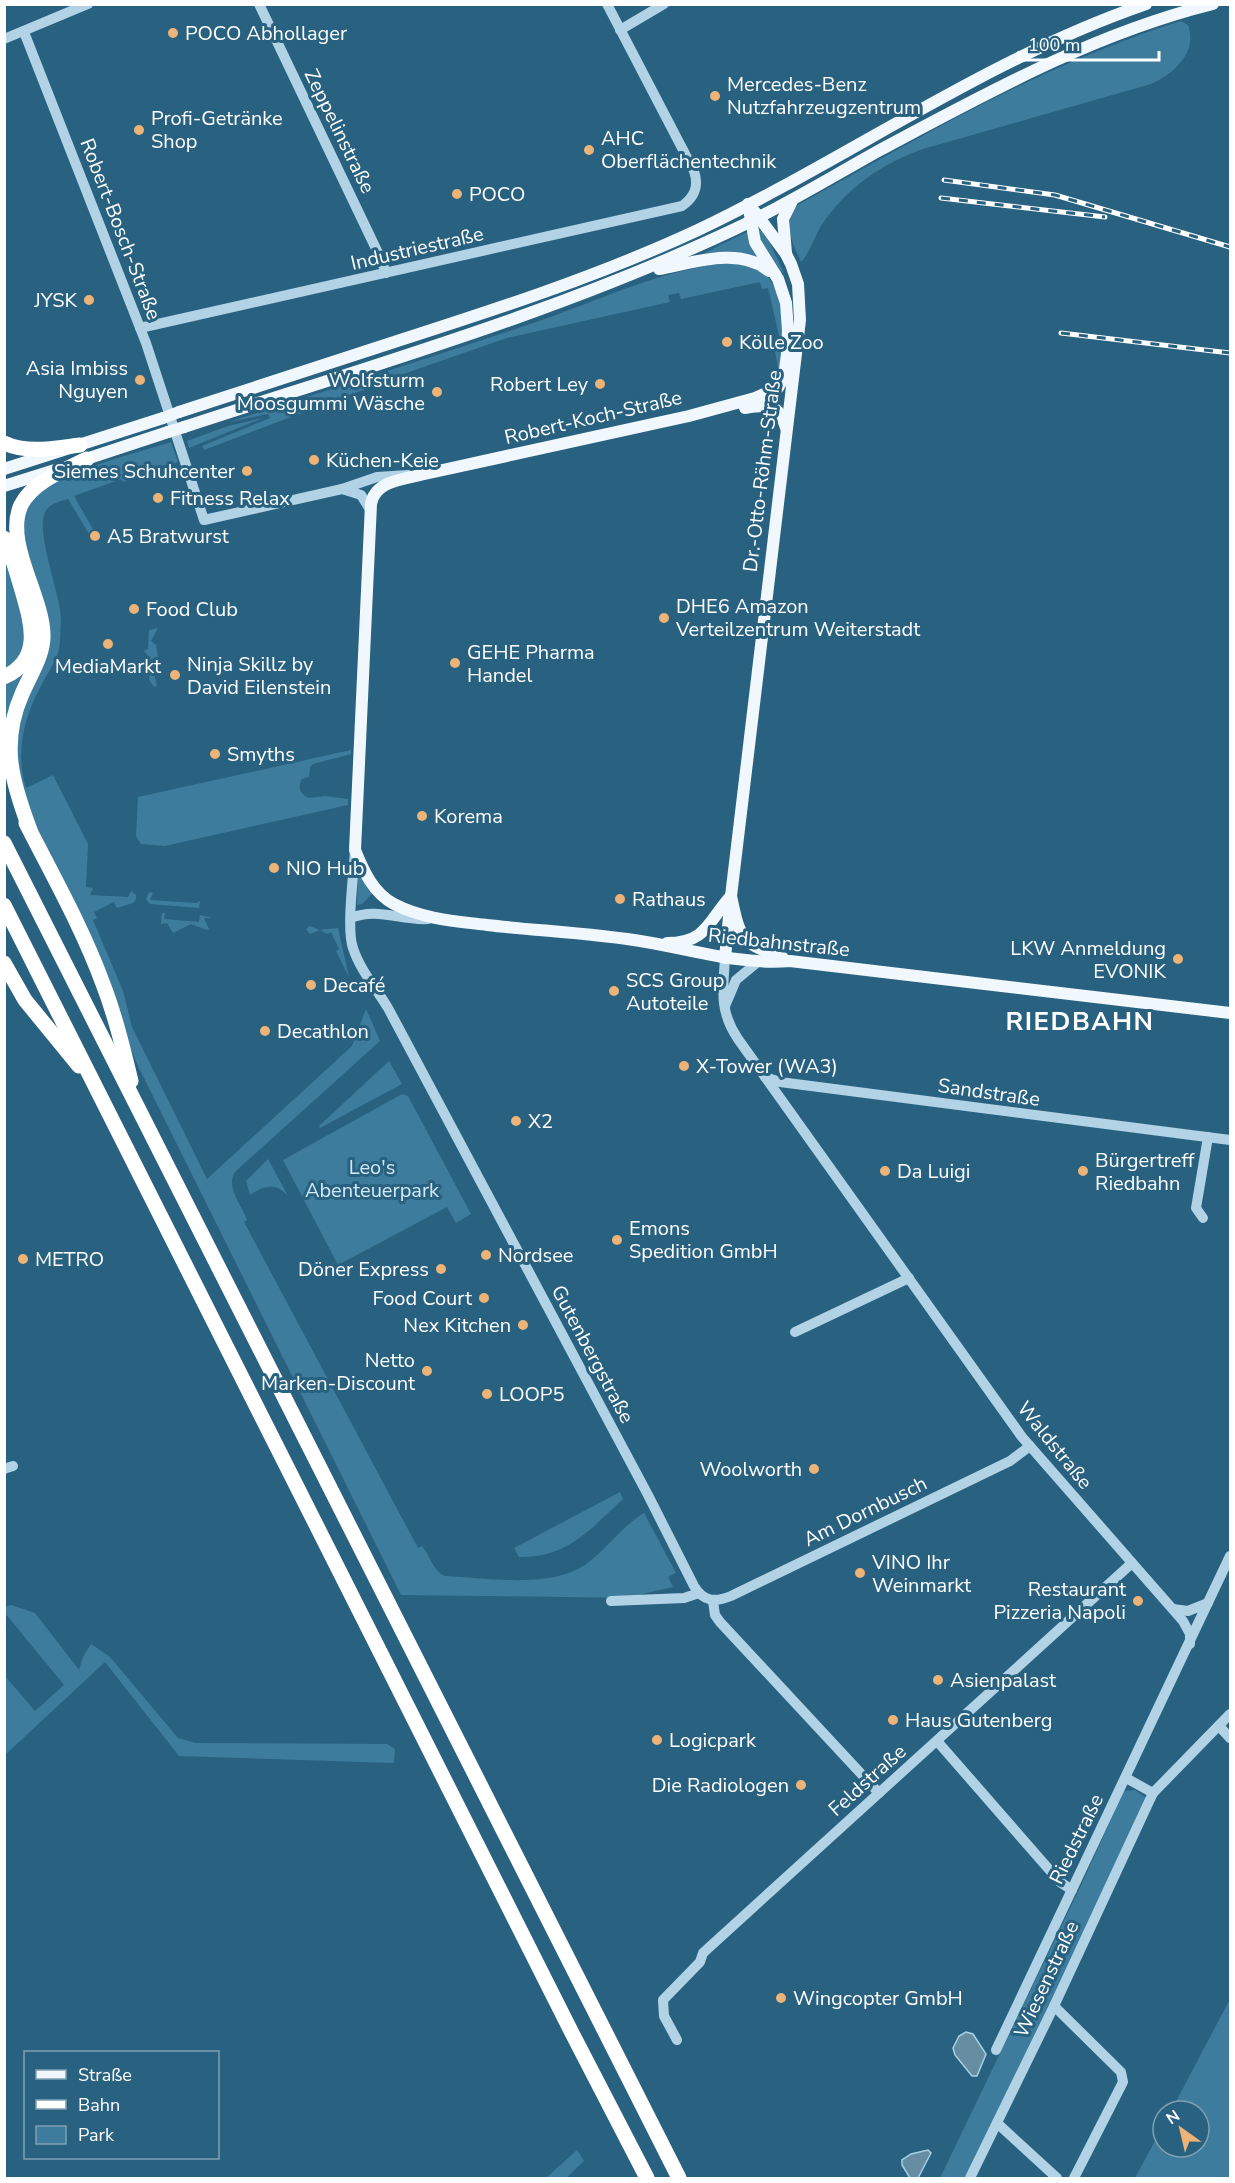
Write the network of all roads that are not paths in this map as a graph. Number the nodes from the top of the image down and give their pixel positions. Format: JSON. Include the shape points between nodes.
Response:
{"nodes":[{"id":1,"x":88,"y":4,"type":"edge"},
{"id":2,"x":259,"y":4,"type":"edge"},
{"id":3,"x":607,"y":4,"type":"edge"},
{"id":4,"x":664,"y":4,"type":"edge"},
{"id":5,"x":1146,"y":4,"type":"edge"},
{"id":6,"x":1207,"y":5,"type":"edge"},
{"id":7,"x":620,"y":30,"type":"junction"},
{"id":8,"x":24,"y":32,"type":"junction"},
{"id":9,"x":4,"y":39,"type":"edge"},
{"id":10,"x":793,"y":199,"type":"junction"},
{"id":11,"x":748,"y":204,"type":"junction"},
{"id":12,"x":755,"y":219,"type":"junction"},
{"id":13,"x":786,"y":254,"type":"junction"},
{"id":14,"x":386,"y":273,"type":"junction"},
{"id":15,"x":637,"y":273,"type":"junction"},
{"id":16,"x":778,"y":279,"type":"junction"},
{"id":17,"x":140,"y":328,"type":"junction"},
{"id":18,"x":774,"y":391,"type":"joint"},
{"id":19,"x":689,"y":416,"type":"junction"},
{"id":20,"x":786,"y":430,"type":"junction"},
{"id":21,"x":179,"y":442,"type":"joint"},
{"id":22,"x":4,"y":444,"type":"edge"},
{"id":23,"x":84,"y":452,"type":"junction"},
{"id":24,"x":4,"y":468,"type":"edge"},
{"id":25,"x":420,"y":475,"type":"junction"},
{"id":26,"x":4,"y":486,"type":"edge"},
{"id":27,"x":342,"y":489,"type":"junction"},
{"id":28,"x":371,"y":511,"type":"junction"},
{"id":29,"x":4,"y":538,"type":"edge"},
{"id":30,"x":4,"y":677,"type":"edge"},
{"id":31,"x":4,"y":782,"type":"edge"},
{"id":32,"x":30,"y":830,"type":"junction"},
{"id":33,"x":4,"y":843,"type":"edge"},
{"id":34,"x":355,"y":850,"type":"junction"},
{"id":35,"x":731,"y":896,"type":"junction"},
{"id":36,"x":4,"y":905,"type":"edge"},
{"id":37,"x":351,"y":918,"type":"junction"},
{"id":38,"x":430,"y":918,"type":"junction"},
{"id":39,"x":647,"y":942,"type":"junction"},
{"id":40,"x":724,"y":958,"type":"junction"},
{"id":41,"x":790,"y":961,"type":"junction"},
{"id":42,"x":759,"y":962,"type":"junction"},
{"id":43,"x":4,"y":963,"type":"edge"},
{"id":44,"x":724,"y":1009,"type":"junction"},
{"id":45,"x":1230,"y":1014,"type":"edge"},
{"id":46,"x":765,"y":1077,"type":"junction"},
{"id":47,"x":95,"y":1085,"type":"junction"},
{"id":48,"x":136,"y":1104,"type":"junction"},
{"id":49,"x":1208,"y":1137,"type":"junction"},
{"id":50,"x":1230,"y":1140,"type":"edge"},
{"id":51,"x":1203,"y":1218,"type":"dead end"},
{"id":52,"x":909,"y":1278,"type":"junction"},
{"id":53,"x":795,"y":1332,"type":"dead end"},
{"id":54,"x":1030,"y":1446,"type":"junction"},
{"id":55,"x":1230,"y":1556,"type":"edge"},
{"id":56,"x":1132,"y":1563,"type":"junction"},
{"id":57,"x":699,"y":1593,"type":"junction"},
{"id":58,"x":611,"y":1601,"type":"dead end"},
{"id":59,"x":713,"y":1601,"type":"junction"},
{"id":60,"x":1208,"y":1603,"type":"junction"},
{"id":61,"x":1173,"y":1609,"type":"junction"},
{"id":62,"x":1190,"y":1644,"type":"junction"},
{"id":63,"x":1230,"y":1714,"type":"edge"},
{"id":64,"x":1218,"y":1726,"type":"junction"},
{"id":65,"x":1230,"y":1738,"type":"edge"},
{"id":66,"x":937,"y":1741,"type":"junction"},
{"id":67,"x":1126,"y":1778,"type":"junction"},
{"id":68,"x":879,"y":1793,"type":"junction"},
{"id":69,"x":1153,"y":1793,"type":"junction"},
{"id":70,"x":1072,"y":1890,"type":"junction"},
{"id":71,"x":1054,"y":2006,"type":"junction"},
{"id":72,"x":676,"y":2040,"type":"dead end"},
{"id":73,"x":996,"y":2050,"type":"dead end"},
{"id":74,"x":997,"y":2123,"type":"junction"},
{"id":75,"x":647,"y":2178,"type":"edge"},
{"id":76,"x":679,"y":2178,"type":"edge"},
{"id":77,"x":970,"y":2178,"type":"edge"},
{"id":78,"x":1057,"y":2178,"type":"edge"},
{"id":79,"x":1074,"y":2178,"type":"edge"}],
"edges":[{"from":1,"to":8,"type":"street"},
{"from":2,"to":14,"type":"street","name":"Zeppelinstraße"},
{"from":3,"to":7,"type":"street"},
{"from":4,"to":7,"type":"street"},
{"from":5,"to":11,"type":"main road","via":[[1004,64]]},
{"from":6,"to":10,"type":"main road","via":[[1068,55]]},
{"from":7,"to":14,"type":"street","name":"Industriestraße","via":[[694,171],[697,182],[687,203],[677,209]]},
{"from":8,"to":9,"type":"street"},
{"from":8,"to":17,"type":"street","name":"Robert-Bosch-Straße"},
{"from":10,"to":12,"type":"main road"},
{"from":10,"to":13,"type":"main road","via":[[783,219]]},
{"from":11,"to":12,"type":"main road","name":"Dr.-Otto-Röhm-Straße"},
{"from":11,"to":23,"type":"main road","bridge":true,"via":[[661,246],[568,283],[179,412]]},
{"from":12,"to":13,"type":"main road","name":"Dr.-Otto-Röhm-Straße"},
{"from":12,"to":15,"type":"main road"},
{"from":12,"to":16,"type":"main road","name":"Dr.-Otto-Röhm-Straße","via":[[756,242]]},
{"from":13,"to":20,"type":"main road","name":"Dr.-Otto-Röhm-Straße","via":[[798,284],[800,312]]},
{"from":14,"to":17,"type":"street","name":"Industriestraße"},
{"from":15,"to":16,"type":"main road","via":[[742,258],[761,264]]},
{"from":15,"to":23,"type":"main road","bridge":true,"via":[[487,328],[184,427]]},
{"from":16,"to":18,"type":"main road","name":"Dr.-Otto-Röhm-Straße","via":[[786,303],[788,339],[784,377]]},
{"from":17,"to":21,"type":"street","name":"Robert-Bosch-Straße"},
{"from":18,"to":19,"type":"main road","name":"Robert-Koch-Straße"},
{"from":19,"to":20,"type":"main road","via":[[767,405],[779,411]]},
{"from":19,"to":25,"type":"main road","name":"Robert-Koch-Straße"},
{"from":20,"to":35,"type":"main road","name":"Dr.-Otto-Röhm-Straße"},
{"from":21,"to":27,"type":"street","name":"Robert-Koch-Straße","via":[[204,520]]},
{"from":22,"to":23,"type":"highway","via":[[23,449]]},
{"from":23,"to":24,"type":"main road"},
{"from":23,"to":26,"type":"main road"},
{"from":23,"to":32,"type":"highway","via":[[30,492],[17,522],[43,634],[40,652],[17,706],[9,758]]},
{"from":25,"to":27,"type":"street","name":"Robert-Koch-Straße","via":[[377,477]]},
{"from":25,"to":28,"type":"main road","name":"Robert-Koch-Straße","via":[[380,487],[374,494]]},
{"from":27,"to":28,"type":"street","via":[[362,495]]},
{"from":28,"to":34,"type":"main road"},
{"from":29,"to":30,"type":"highway","via":[[32,636],[28,656]]},
{"from":31,"to":32,"type":"highway"},
{"from":32,"to":48,"type":"highway","via":[[103,982]]},
{"from":33,"to":48,"type":"highway"},
{"from":34,"to":37,"type":"street","name":"Gutenbergstraße"},
{"from":34,"to":38,"type":"main road","name":"Riedbahnstraße","via":[[366,875],[384,897]]},
{"from":35,"to":39,"type":"main road","via":[[710,926],[696,937],[684,942]]},
{"from":35,"to":40,"type":"main road"},
{"from":35,"to":41,"type":"main road","name":"Dr.-Otto-Röhm-Straße","via":[[744,938],[755,948]]},
{"from":36,"to":47,"type":"highway"},
{"from":37,"to":38,"type":"street","via":[[376,913]]},
{"from":37,"to":57,"type":"street","name":"Gutenbergstraße","via":[[353,949],[399,1028]]},
{"from":38,"to":39,"type":"main road","name":"Riedbahnstraße"},
{"from":39,"to":40,"type":"main road","name":"Riedbahnstraße"},
{"from":40,"to":42,"type":"main road","name":"Riedbahnstraße"},
{"from":40,"to":44,"type":"street","name":"Waldstraße"},
{"from":41,"to":42,"type":"main road","name":"Riedbahnstraße"},
{"from":41,"to":45,"type":"main road","name":"Riedbahnstraße"},
{"from":42,"to":44,"type":"street","via":[[736,980]]},
{"from":43,"to":47,"type":"highway","via":[[25,1000]]},
{"from":44,"to":46,"type":"street","name":"Waldstraße","via":[[734,1033]]},
{"from":46,"to":49,"type":"street","name":"Sandstraße","via":[[815,1087]]},
{"from":46,"to":52,"type":"street","name":"Waldstraße"},
{"from":47,"to":75,"type":"highway"},
{"from":48,"to":76,"type":"highway"},
{"from":49,"to":50,"type":"street","name":"Sandstraße"},
{"from":49,"to":51,"type":"street","via":[[1196,1208]]},
{"from":52,"to":53,"type":"street"},
{"from":52,"to":54,"type":"street","name":"Waldstraße"},
{"from":54,"to":56,"type":"street","name":"Waldstraße"},
{"from":54,"to":59,"type":"street","name":"Am Dornbusch","via":[[1010,1461]]},
{"from":55,"to":60,"type":"street","name":"Riedstraße"},
{"from":56,"to":61,"type":"street","name":"Waldstraße"},
{"from":56,"to":66,"type":"street","name":"Feldstraße"},
{"from":57,"to":58,"type":"street","via":[[684,1598]]},
{"from":57,"to":59,"type":"street"},
{"from":59,"to":68,"type":"street","via":[[720,1622]]},
{"from":60,"to":61,"type":"street","via":[[1188,1611]]},
{"from":60,"to":62,"type":"street","name":"Riedstraße"},
{"from":61,"to":62,"type":"street","name":"Waldstraße","via":[[1186,1626]]},
{"from":62,"to":67,"type":"street","name":"Riedstraße"},
{"from":63,"to":64,"type":"street","name":"Wiesenstraße"},
{"from":64,"to":65,"type":"street"},
{"from":64,"to":69,"type":"street","name":"Wiesenstraße"},
{"from":66,"to":68,"type":"street","name":"Feldstraße"},
{"from":66,"to":70,"type":"street","via":[[1063,1885]]},
{"from":67,"to":69,"type":"street"},
{"from":67,"to":70,"type":"street","name":"Riedstraße"},
{"from":68,"to":72,"type":"street","name":"Feldstraße","via":[[703,1953],[700,1962],[663,2000],[664,2016]]},
{"from":69,"to":71,"type":"street","name":"Wiesenstraße"},
{"from":70,"to":73,"type":"street","name":"Riedstraße"},
{"from":71,"to":74,"type":"street","name":"Wiesenstraße"},
{"from":71,"to":79,"type":"street","via":[[1123,2077]]},
{"from":74,"to":77,"type":"street","name":"Wiesenstraße"},
{"from":74,"to":78,"type":"street"}]}
